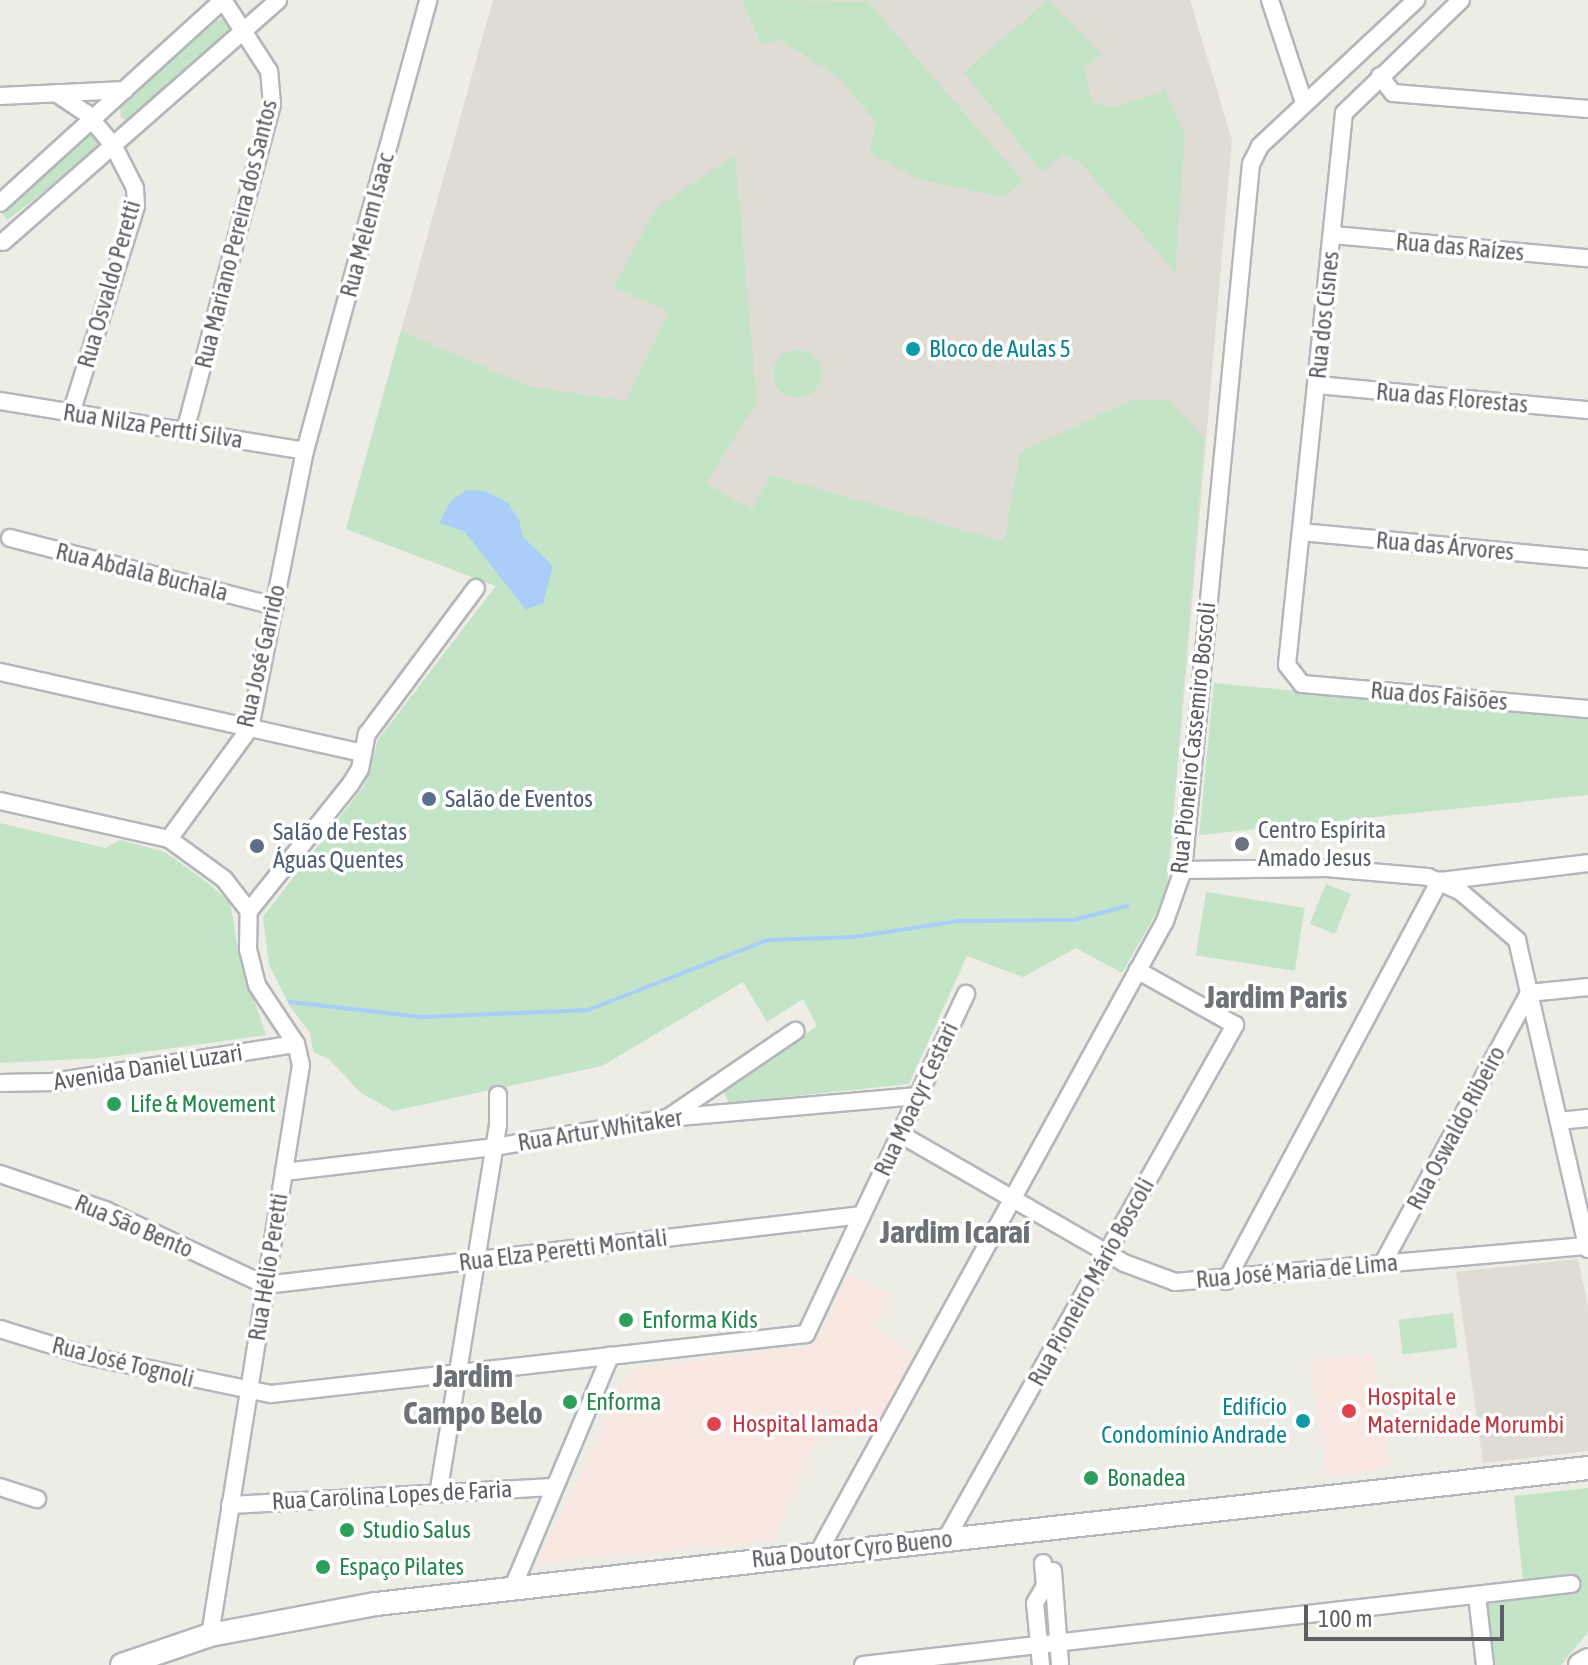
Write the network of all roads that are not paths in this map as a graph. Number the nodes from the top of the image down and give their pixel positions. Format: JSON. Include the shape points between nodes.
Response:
{"nodes":[{"id":1,"x":223,"y":0,"type":"edge"},
{"id":2,"x":278,"y":0,"type":"edge"},
{"id":3,"x":428,"y":0,"type":"edge"},
{"id":4,"x":1270,"y":0,"type":"edge"},
{"id":5,"x":1416,"y":0,"type":"edge"},
{"id":6,"x":1461,"y":0,"type":"edge"},
{"id":7,"x":245,"y":30,"type":"junction"},
{"id":8,"x":1380,"y":76,"type":"junction"},
{"id":9,"x":125,"y":90,"type":"junction"},
{"id":10,"x":56,"y":93,"type":"junction"},
{"id":11,"x":0,"y":96,"type":"edge"},
{"id":12,"x":1304,"y":103,"type":"junction"},
{"id":13,"x":1588,"y":109,"type":"edge"},
{"id":14,"x":91,"y":119,"type":"junction"},
{"id":15,"x":113,"y":145,"type":"junction"},
{"id":16,"x":0,"y":203,"type":"edge"},
{"id":17,"x":1333,"y":235,"type":"junction"},
{"id":18,"x":1,"y":245,"type":"edge"},
{"id":19,"x":1588,"y":258,"type":"edge"},
{"id":20,"x":1317,"y":385,"type":"junction"},
{"id":21,"x":0,"y":401,"type":"edge"},
{"id":22,"x":1588,"y":410,"type":"edge"},
{"id":23,"x":71,"y":413,"type":"junction"},
{"id":24,"x":185,"y":431,"type":"junction"},
{"id":25,"x":305,"y":451,"type":"junction"},
{"id":26,"x":1301,"y":532,"type":"junction"},
{"id":27,"x":10,"y":538,"type":"dead end"},
{"id":28,"x":1588,"y":559,"type":"edge"},
{"id":29,"x":476,"y":588,"type":"dead end"},
{"id":30,"x":274,"y":606,"type":"junction"},
{"id":31,"x":0,"y":672,"type":"edge"},
{"id":32,"x":1293,"y":678,"type":"joint"},
{"id":33,"x":1588,"y":709,"type":"edge"},
{"id":34,"x":250,"y":728,"type":"junction"},
{"id":35,"x":363,"y":753,"type":"junction"},
{"id":36,"x":0,"y":801,"type":"edge"},
{"id":37,"x":169,"y":839,"type":"junction"},
{"id":38,"x":1588,"y":863,"type":"edge"},
{"id":39,"x":1183,"y":870,"type":"junction"},
{"id":40,"x":1440,"y":881,"type":"junction"},
{"id":41,"x":249,"y":911,"type":"junction"},
{"id":42,"x":1137,"y":970,"type":"junction"},
{"id":43,"x":1588,"y":987,"type":"edge"},
{"id":44,"x":1529,"y":993,"type":"junction"},
{"id":45,"x":966,"y":994,"type":"dead end"},
{"id":46,"x":795,"y":1031,"type":"dead end"},
{"id":47,"x":296,"y":1044,"type":"junction"},
{"id":48,"x":0,"y":1083,"type":"edge"},
{"id":49,"x":498,"y":1095,"type":"dead end"},
{"id":50,"x":918,"y":1096,"type":"junction"},
{"id":51,"x":667,"y":1118,"type":"junction"},
{"id":52,"x":1588,"y":1118,"type":"edge"},
{"id":53,"x":1559,"y":1121,"type":"junction"},
{"id":54,"x":900,"y":1134,"type":"junction"},
{"id":55,"x":494,"y":1147,"type":"junction"},
{"id":56,"x":284,"y":1172,"type":"junction"},
{"id":57,"x":0,"y":1174,"type":"edge"},
{"id":58,"x":1014,"y":1196,"type":"junction"},
{"id":59,"x":862,"y":1215,"type":"junction"},
{"id":60,"x":1588,"y":1247,"type":"edge"},
{"id":61,"x":1107,"y":1253,"type":"junction"},
{"id":62,"x":476,"y":1260,"type":"junction"},
{"id":63,"x":1383,"y":1263,"type":"junction"},
{"id":64,"x":1226,"y":1281,"type":"junction"},
{"id":65,"x":265,"y":1285,"type":"junction"},
{"id":66,"x":0,"y":1329,"type":"edge"},
{"id":67,"x":806,"y":1334,"type":"joint"},
{"id":68,"x":610,"y":1356,"type":"junction"},
{"id":69,"x":458,"y":1373,"type":"junction"},
{"id":70,"x":248,"y":1392,"type":"junction"},
{"id":71,"x":1588,"y":1468,"type":"edge"},
{"id":72,"x":0,"y":1487,"type":"edge"},
{"id":73,"x":554,"y":1487,"type":"junction"},
{"id":74,"x":439,"y":1489,"type":"junction"},
{"id":75,"x":37,"y":1499,"type":"dead end"},
{"id":76,"x":230,"y":1505,"type":"junction"},
{"id":77,"x":946,"y":1539,"type":"junction"},
{"id":78,"x":818,"y":1553,"type":"junction"},
{"id":79,"x":1571,"y":1584,"type":"dead end"},
{"id":80,"x":513,"y":1587,"type":"junction"},
{"id":81,"x":1477,"y":1595,"type":"junction"},
{"id":82,"x":210,"y":1635,"type":"junction"},
{"id":83,"x":1058,"y":1643,"type":"junction"},
{"id":84,"x":1039,"y":1645,"type":"junction"},
{"id":85,"x":164,"y":1658,"type":"edge"},
{"id":86,"x":122,"y":1665,"type":"edge"},
{"id":87,"x":863,"y":1665,"type":"edge"},
{"id":88,"x":1041,"y":1665,"type":"edge"},
{"id":89,"x":1060,"y":1665,"type":"edge"},
{"id":90,"x":1485,"y":1665,"type":"edge"}],
"edges":[{"from":1,"to":7,"type":"street","name":"Rua Mariano Pereira dos Santos"},
{"from":1,"to":9,"type":"street"},
{"from":2,"to":7,"type":"street"},
{"from":3,"to":25,"type":"street","name":"Rua Melem Isaac"},
{"from":4,"to":12,"type":"street"},
{"from":5,"to":12,"type":"street","name":"Rua Pioneiro Cassemiro Boscoli"},
{"from":6,"to":8,"type":"street","name":"Rua dos Cisnes"},
{"from":7,"to":15,"type":"street"},
{"from":7,"to":24,"type":"street","name":"Rua Mariano Pereira dos Santos","via":[[269,71],[272,104]]},
{"from":8,"to":13,"type":"street","via":[[1393,93]]},
{"from":8,"to":17,"type":"street","name":"Rua dos Cisnes","via":[[1344,113]]},
{"from":9,"to":10,"type":"street"},
{"from":9,"to":14,"type":"street"},
{"from":10,"to":11,"type":"street"},
{"from":10,"to":14,"type":"street","name":"Rua Osvaldo Peretti"},
{"from":12,"to":39,"type":"street","name":"Rua Pioneiro Cassemiro Boscoli","via":[[1260,146],[1251,164]]},
{"from":14,"to":15,"type":"street","name":"Rua Osvaldo Peretti"},
{"from":14,"to":16,"type":"street"},
{"from":15,"to":18,"type":"street"},
{"from":15,"to":23,"type":"street","name":"Rua Osvaldo Peretti","via":[[135,188],[136,206]]},
{"from":17,"to":19,"type":"street","name":"Rua das Raízes"},
{"from":17,"to":20,"type":"street","name":"Rua dos Cisnes"},
{"from":20,"to":22,"type":"street","name":"Rua das Florestas"},
{"from":20,"to":26,"type":"street","name":"Rua dos Cisnes"},
{"from":21,"to":23,"type":"street","name":"Rua Nilza Pertti Silva"},
{"from":23,"to":24,"type":"street","name":"Rua Nilza Pertti Silva"},
{"from":24,"to":25,"type":"street","name":"Rua Nilza Pertti Silva"},
{"from":25,"to":30,"type":"street","name":"Rua José Garrido"},
{"from":26,"to":28,"type":"street","name":"Rua das Árvores"},
{"from":26,"to":32,"type":"street","name":"Rua dos Cisnes","via":[[1287,665]]},
{"from":27,"to":30,"type":"street","name":"Rua Abdala Buchala"},
{"from":29,"to":35,"type":"street","via":[[367,734]]},
{"from":30,"to":34,"type":"street","name":"Rua José Garrido"},
{"from":31,"to":34,"type":"street"},
{"from":32,"to":33,"type":"street","name":"Rua dos Faisões","via":[[1302,684]]},
{"from":34,"to":35,"type":"street"},
{"from":34,"to":37,"type":"street","name":"Rua José Garrido"},
{"from":35,"to":41,"type":"street","via":[[350,785]]},
{"from":36,"to":37,"type":"street"},
{"from":37,"to":41,"type":"street","via":[[224,879]]},
{"from":38,"to":40,"type":"street"},
{"from":39,"to":40,"type":"street","via":[[1326,868]]},
{"from":39,"to":42,"type":"street","name":"Rua Pioneiro Cassemiro Boscoli","via":[[1165,921]]},
{"from":40,"to":44,"type":"street","via":[[1461,892],[1517,940]]},
{"from":40,"to":64,"type":"street"},
{"from":41,"to":47,"type":"street","via":[[248,950],[257,985]]},
{"from":42,"to":58,"type":"street","name":"Rua Pioneiro Cassemiro Boscoli"},
{"from":42,"to":61,"type":"street","name":"Rua Pioneiro Mário Boscoli","via":[[1235,1025]]},
{"from":43,"to":44,"type":"street"},
{"from":44,"to":53,"type":"street"},
{"from":44,"to":63,"type":"street","name":"Rua Oswaldo Ribeiro"},
{"from":45,"to":50,"type":"street","name":"Rua Moacyr Cestari"},
{"from":46,"to":51,"type":"street"},
{"from":47,"to":48,"type":"street","name":"Avenida Daniel Luzari","via":[[53,1082]]},
{"from":47,"to":56,"type":"street","name":"Rua Hélio Peretti","via":[[301,1065]]},
{"from":49,"to":55,"type":"street"},
{"from":50,"to":51,"type":"street","name":"Rua Artur Whitaker"},
{"from":50,"to":54,"type":"street","name":"Rua Moacyr Cestari"},
{"from":51,"to":55,"type":"street","name":"Rua Artur Whitaker"},
{"from":52,"to":53,"type":"street"},
{"from":53,"to":60,"type":"street"},
{"from":54,"to":58,"type":"street","name":"Rua José Maria de Lima"},
{"from":54,"to":59,"type":"street","name":"Rua Moacyr Cestari"},
{"from":55,"to":56,"type":"street","name":"Rua Artur Whitaker"},
{"from":55,"to":62,"type":"street"},
{"from":56,"to":65,"type":"street","name":"Rua Hélio Peretti"},
{"from":57,"to":65,"type":"street","name":"Rua São Bento","via":[[105,1210]]},
{"from":58,"to":61,"type":"street","name":"Rua José Maria de Lima"},
{"from":58,"to":78,"type":"street","name":"Rua Pioneiro Cassemiro Boscoli"},
{"from":59,"to":62,"type":"street","name":"Rua Elza Peretti Montali"},
{"from":59,"to":67,"type":"street","name":"Rua Moacyr Cestari"},
{"from":60,"to":63,"type":"street","name":"Rua José Maria de Lima"},
{"from":61,"to":64,"type":"street","name":"Rua José Maria de Lima","via":[[1152,1278]]},
{"from":61,"to":77,"type":"street","name":"Rua Pioneiro Mário Boscoli"},
{"from":62,"to":65,"type":"street","name":"Rua Elza Peretti Montali"},
{"from":62,"to":69,"type":"street"},
{"from":63,"to":64,"type":"street","name":"Rua José Maria de Lima"},
{"from":65,"to":70,"type":"street","name":"Rua Hélio Peretti"},
{"from":66,"to":70,"type":"street","name":"Rua José Tognoli","via":[[87,1356]]},
{"from":67,"to":68,"type":"street","name":"Rua José Tognoli"},
{"from":68,"to":69,"type":"street","name":"Rua José Tognoli"},
{"from":68,"to":73,"type":"street"},
{"from":69,"to":70,"type":"street","name":"Rua José Tognoli","via":[[271,1394]]},
{"from":69,"to":74,"type":"street"},
{"from":70,"to":76,"type":"street","name":"Rua Hélio Peretti"},
{"from":71,"to":77,"type":"street","name":"Rua Doutor Cyro Bueno"},
{"from":72,"to":75,"type":"street"},
{"from":73,"to":74,"type":"street","name":"Rua Carolina Lopes de Faria"},
{"from":73,"to":80,"type":"street"},
{"from":74,"to":76,"type":"street","name":"Rua Carolina Lopes de Faria"},
{"from":76,"to":82,"type":"street","name":"Rua Hélio Peretti"},
{"from":77,"to":78,"type":"street","name":"Rua Doutor Cyro Bueno"},
{"from":78,"to":80,"type":"street","name":"Rua Doutor Cyro Bueno"},
{"from":79,"to":81,"type":"street"},
{"from":80,"to":82,"type":"street","name":"Rua Doutor Cyro Bueno","via":[[376,1604]]},
{"from":81,"to":83,"type":"street"},
{"from":81,"to":90,"type":"street"},
{"from":82,"to":85,"type":"street","name":"Rua Doutor Cyro Bueno"},
{"from":83,"to":84,"type":"street"},
{"from":83,"to":84,"type":"street","via":[[1042,1563],[1045,1586],[1035,1603]]},
{"from":83,"to":89,"type":"street"},
{"from":84,"to":87,"type":"street"},
{"from":84,"to":88,"type":"street"},
{"from":85,"to":86,"type":"street","name":"Rua Doutor Cyro Bueno"}]}
